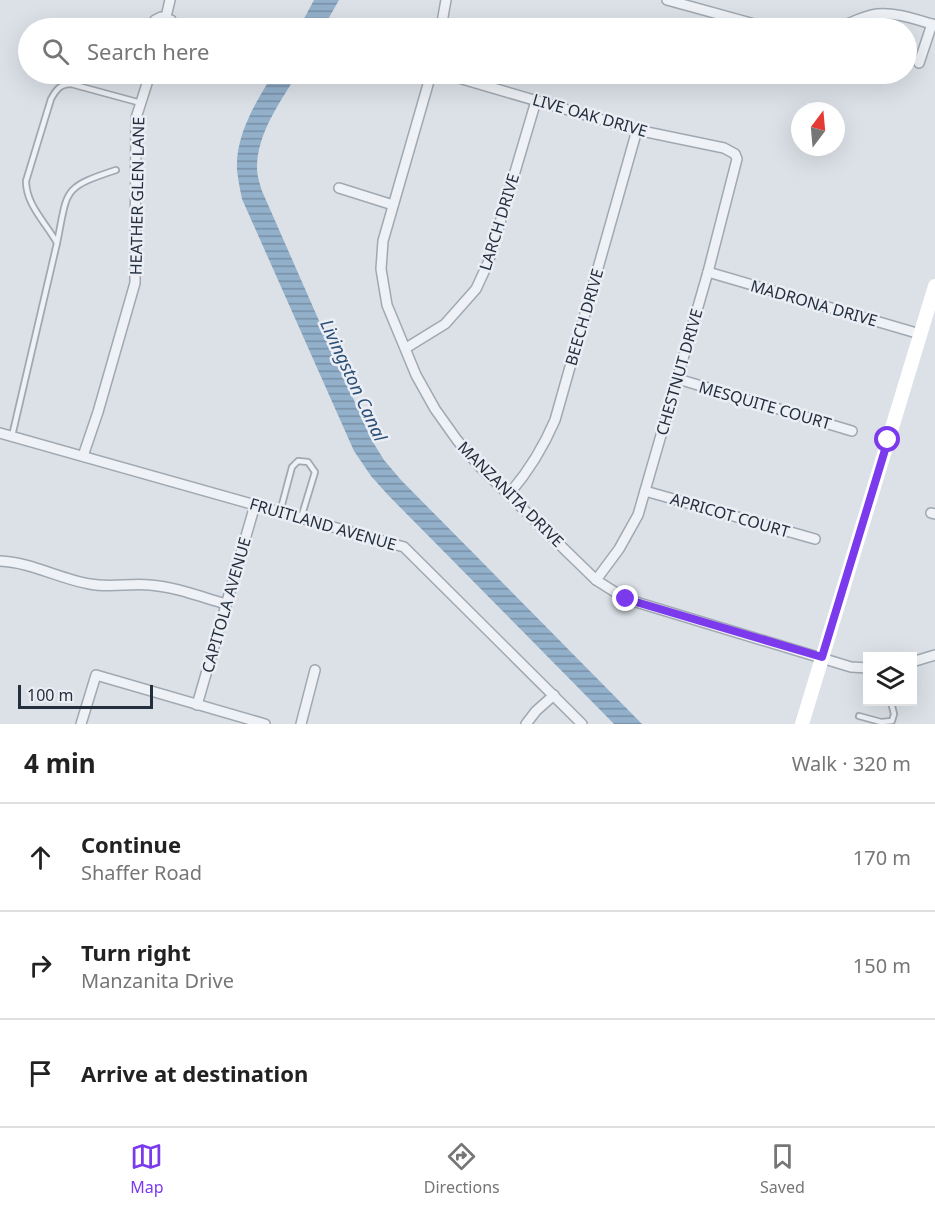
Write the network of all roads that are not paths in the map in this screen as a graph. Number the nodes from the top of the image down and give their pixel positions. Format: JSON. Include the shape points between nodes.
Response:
{"nodes":[{"id":1,"x":170,"y":0,"type":"edge"},
{"id":2,"x":446,"y":0,"type":"edge"},
{"id":3,"x":667,"y":0,"type":"edge"},
{"id":4,"x":689,"y":3,"type":"edge"},
{"id":5,"x":166,"y":17,"type":"joint"},
{"id":6,"x":162,"y":18,"type":"edge"},
{"id":7,"x":443,"y":18,"type":"edge"},
{"id":8,"x":737,"y":18,"type":"edge"},
{"id":9,"x":860,"y":18,"type":"edge"},
{"id":10,"x":907,"y":18,"type":"edge"},
{"id":11,"x":917,"y":21,"type":"edge"},
{"id":12,"x":934,"y":25,"type":"edge"},
{"id":13,"x":919,"y":63,"type":"dead end"},
{"id":14,"x":147,"y":84,"type":"edge"},
{"id":15,"x":428,"y":84,"type":"edge"},
{"id":16,"x":479,"y":84,"type":"edge"},
{"id":17,"x":536,"y":101,"type":"junction"},
{"id":18,"x":141,"y":103,"type":"junction"},
{"id":19,"x":637,"y":129,"type":"junction"},
{"id":20,"x":735,"y":154,"type":"joint"},
{"id":21,"x":116,"y":170,"type":"dead end"},
{"id":22,"x":339,"y":188,"type":"dead end"},
{"id":23,"x":393,"y":205,"type":"junction"},
{"id":24,"x":57,"y":243,"type":"junction"},
{"id":25,"x":708,"y":272,"type":"junction"},
{"id":26,"x":935,"y":286,"type":"edge"},
{"id":27,"x":920,"y":334,"type":"junction"},
{"id":28,"x":406,"y":348,"type":"junction"},
{"id":29,"x":678,"y":379,"type":"junction"},
{"id":30,"x":852,"y":430,"type":"dead end"},
{"id":31,"x":0,"y":433,"type":"edge"},
{"id":32,"x":12,"y":436,"type":"junction"},
{"id":33,"x":83,"y":456,"type":"junction"},
{"id":34,"x":645,"y":491,"type":"junction"},
{"id":35,"x":509,"y":494,"type":"junction"},
{"id":36,"x":255,"y":505,"type":"junction"},
{"id":37,"x":280,"y":512,"type":"junction"},
{"id":38,"x":301,"y":518,"type":"junction"},
{"id":39,"x":815,"y":539,"type":"dead end"},
{"id":40,"x":0,"y":561,"type":"edge"},
{"id":41,"x":596,"y":580,"type":"junction"},
{"id":42,"x":226,"y":604,"type":"junction"},
{"id":43,"x":935,"y":655,"type":"edge"},
{"id":44,"x":822,"y":657,"type":"junction"},
{"id":45,"x":917,"y":660,"type":"edge"},
{"id":46,"x":863,"y":668,"type":"edge"},
{"id":47,"x":315,"y":670,"type":"dead end"},
{"id":48,"x":554,"y":695,"type":"junction"},
{"id":49,"x":197,"y":705,"type":"junction"},
{"id":50,"x":892,"y":706,"type":"edge"},
{"id":51,"x":859,"y":716,"type":"dead end"},
{"id":52,"x":81,"y":724,"type":"edge"},
{"id":53,"x":265,"y":724,"type":"edge"},
{"id":54,"x":301,"y":724,"type":"edge"},
{"id":55,"x":526,"y":724,"type":"edge"},
{"id":56,"x":582,"y":724,"type":"edge"},
{"id":57,"x":802,"y":724,"type":"edge"}],
"edges":[{"from":1,"to":5,"type":"street"},
{"from":2,"to":7,"type":"street"},
{"from":3,"to":4,"type":"street"},
{"from":4,"to":8,"type":"street"},
{"from":5,"to":6,"type":"street"},
{"from":9,"to":10,"type":"street","via":[[878,14]]},
{"from":11,"to":12,"type":"street"},
{"from":12,"to":13,"type":"street"},
{"from":14,"to":18,"type":"street","name":"HEATHER GLEN LANE"},
{"from":15,"to":23,"type":"street","name":"MANZANITA DRIVE"},
{"from":16,"to":17,"type":"street","name":"LIVE OAK DRIVE"},
{"from":17,"to":19,"type":"street","name":"LIVE OAK DRIVE"},
{"from":17,"to":28,"type":"street","name":"LARCH DRIVE","via":[[488,263],[476,289],[445,324]]},
{"from":18,"to":24,"type":"lane","via":[[71,84],[57,88],[26,188],[28,198]]},
{"from":18,"to":33,"type":"street","name":"HEATHER GLEN LANE","via":[[136,118],[135,284]]},
{"from":19,"to":20,"type":"street","name":"LIVE OAK DRIVE","via":[[724,148]]},
{"from":19,"to":35,"type":"street","name":"BEECH DRIVE","via":[[555,420],[538,457]]},
{"from":20,"to":25,"type":"street","name":"CHESTNUT DRIVE","via":[[737,162]]},
{"from":21,"to":24,"type":"lane","via":[[90,178],[70,191]]},
{"from":22,"to":23,"type":"street"},
{"from":23,"to":28,"type":"street","name":"MANZANITA DRIVE","via":[[383,242],[381,269],[387,306]]},
{"from":24,"to":32,"type":"lane"},
{"from":25,"to":27,"type":"street","name":"MADRONA DRIVE"},
{"from":25,"to":29,"type":"street","name":"CHESTNUT DRIVE"},
{"from":26,"to":27,"type":"main road"},
{"from":27,"to":44,"type":"main road"},
{"from":28,"to":35,"type":"street","name":"MANZANITA DRIVE","via":[[425,392],[457,440]]},
{"from":29,"to":30,"type":"street","name":"MESQUITE COURT"},
{"from":29,"to":34,"type":"street","name":"CHESTNUT DRIVE"},
{"from":31,"to":32,"type":"street","name":"FRUITLAND AVENUE"},
{"from":32,"to":33,"type":"street","name":"FRUITLAND AVENUE"},
{"from":33,"to":36,"type":"street","name":"FRUITLAND AVENUE"},
{"from":34,"to":39,"type":"street","name":"APRICOT COURT"},
{"from":34,"to":41,"type":"street","name":"CHESTNUT DRIVE","via":[[629,532]]},
{"from":35,"to":41,"type":"street","name":"MANZANITA DRIVE"},
{"from":36,"to":37,"type":"street","name":"FRUITLAND AVENUE"},
{"from":36,"to":42,"type":"street","name":"CAPITOLA AVENUE"},
{"from":37,"to":38,"type":"street","name":"FRUITLAND AVENUE"},
{"from":37,"to":38,"type":"lane","via":[[292,467],[298,461],[309,462],[315,472]]},
{"from":38,"to":48,"type":"street","name":"FRUITLAND AVENUE","via":[[404,547]]},
{"from":40,"to":42,"type":"street","via":[[87,584],[169,588]]},
{"from":41,"to":44,"type":"street","name":"MANZANITA DRIVE","via":[[626,599]]},
{"from":42,"to":49,"type":"street","name":"CAPITOLA AVENUE"},
{"from":43,"to":45,"type":"street"},
{"from":44,"to":46,"type":"street","name":"MANZANITA DRIVE"},
{"from":44,"to":57,"type":"main road"},
{"from":47,"to":54,"type":"street"},
{"from":48,"to":55,"type":"street"},
{"from":48,"to":56,"type":"street","name":"FRUITLAND AVENUE"},
{"from":49,"to":52,"type":"street","via":[[96,675]]},
{"from":49,"to":53,"type":"street"},
{"from":50,"to":51,"type":"lane","via":[[892,721]]}]}
